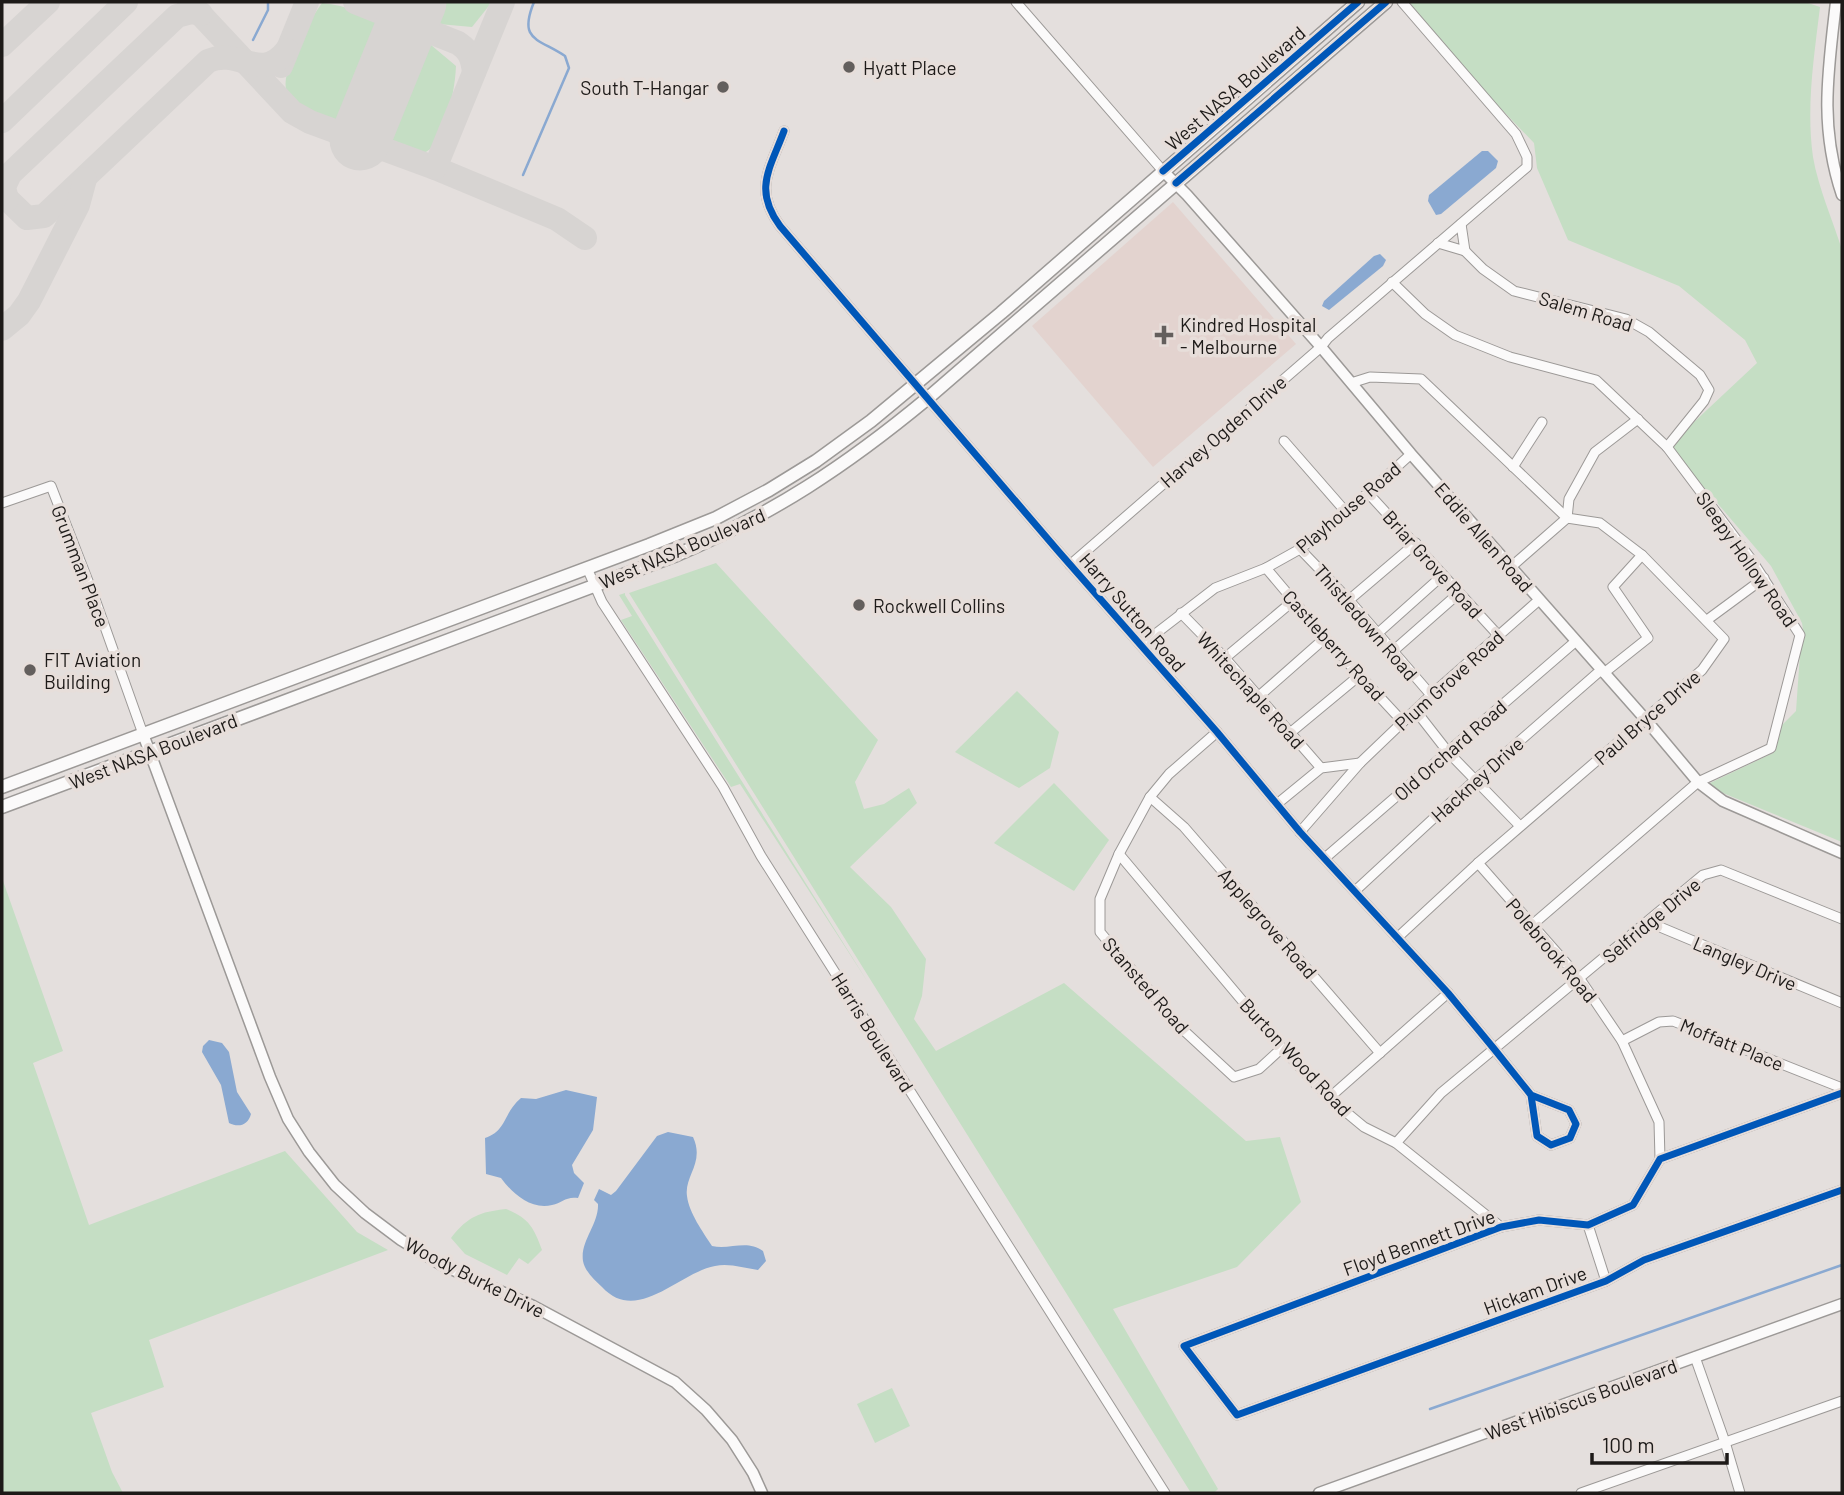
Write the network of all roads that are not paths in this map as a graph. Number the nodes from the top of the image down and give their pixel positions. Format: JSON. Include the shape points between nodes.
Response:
{"nodes":[{"id":1,"x":1358,"y":2,"type":"edge"},
{"id":2,"x":1386,"y":2,"type":"edge"},
{"id":3,"x":1402,"y":2,"type":"edge"},
{"id":4,"x":1836,"y":2,"type":"edge"},
{"id":5,"x":1021,"y":3,"type":"edge"},
{"id":6,"x":784,"y":131,"type":"dead end"},
{"id":7,"x":1163,"y":171,"type":"junction"},
{"id":8,"x":1176,"y":183,"type":"junction"},
{"id":9,"x":1842,"y":195,"type":"edge"},
{"id":10,"x":1461,"y":224,"type":"junction"},
{"id":11,"x":1438,"y":243,"type":"junction"},
{"id":12,"x":1465,"y":251,"type":"junction"},
{"id":13,"x":1392,"y":282,"type":"junction"},
{"id":14,"x":1321,"y":346,"type":"junction"},
{"id":15,"x":1351,"y":383,"type":"junction"},
{"id":16,"x":915,"y":385,"type":"junction"},
{"id":17,"x":928,"y":398,"type":"junction"},
{"id":18,"x":1637,"y":419,"type":"junction"},
{"id":19,"x":1542,"y":422,"type":"dead end"},
{"id":20,"x":1284,"y":441,"type":"dead end"},
{"id":21,"x":1667,"y":447,"type":"junction"},
{"id":22,"x":1411,"y":454,"type":"junction"},
{"id":23,"x":1513,"y":467,"type":"junction"},
{"id":24,"x":1368,"y":493,"type":"junction"},
{"id":25,"x":2,"y":503,"type":"edge"},
{"id":26,"x":1346,"y":512,"type":"junction"},
{"id":27,"x":1567,"y":518,"type":"junction"},
{"id":28,"x":1416,"y":543,"type":"junction"},
{"id":29,"x":1300,"y":548,"type":"junction"},
{"id":30,"x":1642,"y":555,"type":"junction"},
{"id":31,"x":1070,"y":565,"type":"junction"},
{"id":32,"x":1511,"y":567,"type":"junction"},
{"id":33,"x":587,"y":568,"type":"junction"},
{"id":34,"x":1266,"y":568,"type":"junction"},
{"id":35,"x":1443,"y":575,"type":"junction"},
{"id":36,"x":1764,"y":579,"type":"junction"},
{"id":37,"x":594,"y":586,"type":"junction"},
{"id":38,"x":1459,"y":593,"type":"junction"},
{"id":39,"x":1349,"y":600,"type":"junction"},
{"id":40,"x":1539,"y":600,"type":"junction"},
{"id":41,"x":1293,"y":601,"type":"junction"},
{"id":42,"x":1181,"y":612,"type":"junction"},
{"id":43,"x":450,"y":619,"type":"junction"},
{"id":44,"x":1707,"y":620,"type":"junction"},
{"id":45,"x":1377,"y":634,"type":"junction"},
{"id":46,"x":1498,"y":635,"type":"junction"},
{"id":47,"x":456,"y":637,"type":"junction"},
{"id":48,"x":1325,"y":638,"type":"junction"},
{"id":49,"x":1576,"y":641,"type":"junction"},
{"id":50,"x":1141,"y":645,"type":"junction"},
{"id":51,"x":1392,"y":652,"type":"junction"},
{"id":52,"x":1225,"y":658,"type":"junction"},
{"id":53,"x":1603,"y":671,"type":"junction"},
{"id":54,"x":1360,"y":675,"type":"junction"},
{"id":55,"x":1431,"y":695,"type":"junction"},
{"id":56,"x":1258,"y":697,"type":"junction"},
{"id":57,"x":1416,"y":711,"type":"junction"},
{"id":58,"x":1646,"y":720,"type":"junction"},
{"id":59,"x":1403,"y":722,"type":"junction"},
{"id":60,"x":1217,"y":732,"type":"junction"},
{"id":61,"x":1290,"y":733,"type":"junction"},
{"id":62,"x":143,"y":734,"type":"junction"},
{"id":63,"x":150,"y":752,"type":"junction"},
{"id":64,"x":1448,"y":752,"type":"junction"},
{"id":65,"x":1360,"y":763,"type":"junction"},
{"id":66,"x":1321,"y":768,"type":"junction"},
{"id":67,"x":1475,"y":780,"type":"junction"},
{"id":68,"x":1698,"y":782,"type":"junction"},
{"id":69,"x":2,"y":787,"type":"edge"},
{"id":70,"x":1150,"y":797,"type":"junction"},
{"id":71,"x":1277,"y":804,"type":"junction"},
{"id":72,"x":2,"y":807,"type":"edge"},
{"id":73,"x":1520,"y":826,"type":"junction"},
{"id":74,"x":1300,"y":832,"type":"junction"},
{"id":75,"x":1842,"y":853,"type":"edge"},
{"id":76,"x":1119,"y":854,"type":"junction"},
{"id":77,"x":1325,"y":858,"type":"junction"},
{"id":78,"x":1478,"y":863,"type":"junction"},
{"id":79,"x":1355,"y":891,"type":"junction"},
{"id":80,"x":1842,"y":919,"type":"edge"},
{"id":81,"x":1648,"y":922,"type":"junction"},
{"id":82,"x":1532,"y":925,"type":"junction"},
{"id":83,"x":1397,"y":938,"type":"junction"},
{"id":84,"x":1580,"y":979,"type":"junction"},
{"id":85,"x":1448,"y":993,"type":"junction"},
{"id":86,"x":1842,"y":1003,"type":"edge"},
{"id":87,"x":1622,"y":1041,"type":"junction"},
{"id":88,"x":1282,"y":1048,"type":"junction"},
{"id":89,"x":1495,"y":1050,"type":"junction"},
{"id":90,"x":1380,"y":1053,"type":"junction"},
{"id":91,"x":1842,"y":1091,"type":"edge"},
{"id":92,"x":1531,"y":1095,"type":"junction"},
{"id":93,"x":1329,"y":1098,"type":"junction"},
{"id":94,"x":1396,"y":1143,"type":"junction"},
{"id":95,"x":1660,"y":1159,"type":"junction"},
{"id":96,"x":1842,"y":1190,"type":"edge"},
{"id":97,"x":1588,"y":1225,"type":"junction"},
{"id":98,"x":1501,"y":1227,"type":"junction"},
{"id":99,"x":1606,"y":1281,"type":"junction"},
{"id":100,"x":1842,"y":1304,"type":"edge"},
{"id":101,"x":1695,"y":1357,"type":"junction"},
{"id":102,"x":1842,"y":1401,"type":"edge"},
{"id":103,"x":1237,"y":1415,"type":"joint"},
{"id":104,"x":1726,"y":1442,"type":"junction"},
{"id":105,"x":762,"y":1493,"type":"edge"},
{"id":106,"x":1165,"y":1493,"type":"edge"},
{"id":107,"x":1319,"y":1493,"type":"edge"},
{"id":108,"x":1581,"y":1493,"type":"edge"},
{"id":109,"x":1740,"y":1493,"type":"edge"}],
"edges":[{"from":1,"to":7,"type":"main road","name":"West NASA Boulevard"},
{"from":2,"to":8,"type":"main road","name":"West NASA Boulevard"},
{"from":3,"to":10,"type":"street","name":"Harvey Ogden Drive","via":[[1516,134],[1527,157],[1527,167]]},
{"from":4,"to":9,"type":"street","via":[[1827,91],[1828,139]]},
{"from":5,"to":7,"type":"street"},
{"from":6,"to":16,"type":"street","name":"Harry Sutton Road","via":[[766,180],[768,208]]},
{"from":7,"to":8,"type":"street","name":"Eddie Allen Road"},
{"from":7,"to":16,"type":"main road","name":"West NASA Boulevard"},
{"from":8,"to":14,"type":"street","name":"Eddie Allen Road"},
{"from":8,"to":17,"type":"main road","name":"West NASA Boulevard"},
{"from":10,"to":11,"type":"street","name":"Harvey Ogden Drive"},
{"from":10,"to":12,"type":"street"},
{"from":11,"to":12,"type":"street","name":"Salem Road"},
{"from":11,"to":13,"type":"street","name":"Harvey Ogden Drive"},
{"from":12,"to":21,"type":"street","name":"Salem Road","via":[[1514,290],[1626,319],[1649,332],[1700,375],[1709,390],[1704,401]]},
{"from":13,"to":14,"type":"street","name":"Harvey Ogden Drive"},
{"from":13,"to":18,"type":"street","name":"Sleepy Hollow Road","via":[[1455,335],[1510,357],[1596,380]]},
{"from":14,"to":15,"type":"street","name":"Eddie Allen Road"},
{"from":14,"to":31,"type":"street","name":"Harvey Ogden Drive"},
{"from":15,"to":22,"type":"street","name":"Eddie Allen Road"},
{"from":15,"to":23,"type":"street","via":[[1370,377],[1421,379]]},
{"from":16,"to":17,"type":"street","name":"Harry Sutton Road"},
{"from":16,"to":33,"type":"main road","name":"West NASA Boulevard","via":[[833,449],[751,500],[682,533]]},
{"from":17,"to":31,"type":"street","name":"Harry Sutton Road"},
{"from":17,"to":37,"type":"main road","name":"West NASA Boulevard","via":[[859,454],[774,509],[693,548]]},
{"from":18,"to":21,"type":"street","name":"Sleepy Hollow Road"},
{"from":18,"to":27,"type":"street","via":[[1595,453],[1569,499]]},
{"from":19,"to":23,"type":"street"},
{"from":20,"to":26,"type":"street"},
{"from":21,"to":36,"type":"street","name":"Sleepy Hollow Road"},
{"from":22,"to":24,"type":"street","name":"Playhouse Road"},
{"from":22,"to":32,"type":"street","name":"Eddie Allen Road"},
{"from":23,"to":27,"type":"street"},
{"from":24,"to":26,"type":"street","name":"Playhouse Road"},
{"from":24,"to":28,"type":"street","name":"Briar Grove Road"},
{"from":25,"to":62,"type":"street","name":"Grumman Place","via":[[51,486]]},
{"from":26,"to":29,"type":"street","name":"Playhouse Road"},
{"from":27,"to":30,"type":"street","name":"Paul Bryce Drive","via":[[1600,523]]},
{"from":27,"to":32,"type":"street"},
{"from":28,"to":35,"type":"street","name":"Briar Grove Road"},
{"from":28,"to":39,"type":"street"},
{"from":29,"to":34,"type":"street","name":"Playhouse Road"},
{"from":29,"to":39,"type":"street","name":"Thistledown Road"},
{"from":30,"to":44,"type":"street","name":"Paul Bryce Drive"},
{"from":30,"to":53,"type":"street","name":"Hackney Drive","via":[[1613,587],[1648,638]]},
{"from":31,"to":50,"type":"street","name":"Harry Sutton Road"},
{"from":32,"to":40,"type":"street","name":"Eddie Allen Road"},
{"from":33,"to":37,"type":"street","name":"Harris Boulevard"},
{"from":33,"to":43,"type":"main road","name":"West NASA Boulevard"},
{"from":34,"to":41,"type":"street","name":"Castleberry Road"},
{"from":34,"to":42,"type":"street","name":"Playhouse Road","via":[[1215,588]]},
{"from":35,"to":38,"type":"street","name":"Briar Grove Road"},
{"from":35,"to":45,"type":"street"},
{"from":36,"to":44,"type":"street"},
{"from":36,"to":68,"type":"street","name":"Sleepy Hollow Road","via":[[1800,635],[1771,748]]},
{"from":37,"to":47,"type":"main road","name":"West NASA Boulevard"},
{"from":37,"to":106,"type":"street","name":"Harris Boulevard"},
{"from":38,"to":46,"type":"street","name":"Briar Grove Road"},
{"from":38,"to":51,"type":"street"},
{"from":39,"to":45,"type":"street","name":"Thistledown Road"},
{"from":40,"to":46,"type":"street","name":"Plum Grove Road"},
{"from":40,"to":49,"type":"street","name":"Eddie Allen Road"},
{"from":41,"to":48,"type":"street","name":"Castleberry Road"},
{"from":41,"to":52,"type":"street"},
{"from":42,"to":50,"type":"street","name":"Playhouse Road"},
{"from":42,"to":52,"type":"street","name":"Whitechaple Road"},
{"from":43,"to":47,"type":"main road"},
{"from":43,"to":62,"type":"main road","name":"West NASA Boulevard"},
{"from":44,"to":58,"type":"street","name":"Paul Bryce Drive","via":[[1724,639],[1702,670]]},
{"from":45,"to":51,"type":"street","name":"Thistledown Road"},
{"from":46,"to":55,"type":"street","name":"Plum Grove Road"},
{"from":47,"to":63,"type":"main road","name":"West NASA Boulevard"},
{"from":48,"to":54,"type":"street","name":"Castleberry Road"},
{"from":48,"to":56,"type":"street"},
{"from":49,"to":53,"type":"street","name":"Eddie Allen Road"},
{"from":49,"to":64,"type":"street","name":"Old Orchard Road"},
{"from":50,"to":60,"type":"street","name":"Harry Sutton Road"},
{"from":51,"to":55,"type":"street","name":"Thistledown Road"},
{"from":52,"to":56,"type":"street","name":"Whitechaple Road"},
{"from":53,"to":58,"type":"street","name":"Eddie Allen Road"},
{"from":53,"to":67,"type":"street","name":"Hackney Drive"},
{"from":54,"to":59,"type":"street","name":"Castleberry Road"},
{"from":54,"to":61,"type":"street"},
{"from":55,"to":57,"type":"street","name":"Plum Grove Road"},
{"from":56,"to":61,"type":"street","name":"Whitechaple Road"},
{"from":57,"to":59,"type":"street","name":"Plum Grove Road"},
{"from":57,"to":64,"type":"street"},
{"from":58,"to":68,"type":"street","name":"Eddie Allen Road"},
{"from":58,"to":73,"type":"street","name":"Paul Bryce Drive"},
{"from":59,"to":65,"type":"street","name":"Plum Grove Road"},
{"from":60,"to":70,"type":"street","name":"Stansted Road"},
{"from":60,"to":71,"type":"street","name":"Harry Sutton Road"},
{"from":61,"to":66,"type":"street","name":"Whitechaple Road"},
{"from":62,"to":63,"type":"street","name":"Woody Burke Drive"},
{"from":62,"to":69,"type":"main road","name":"West NASA Boulevard"},
{"from":63,"to":72,"type":"main road","name":"West NASA Boulevard"},
{"from":63,"to":105,"type":"street","name":"Woody Burke Drive","via":[[270,1077],[290,1123],[335,1185],[365,1213],[440,1264],[533,1306],[675,1382],[732,1440]]},
{"from":64,"to":67,"type":"street"},
{"from":64,"to":77,"type":"street","name":"Old Orchard Road"},
{"from":65,"to":66,"type":"street"},
{"from":65,"to":74,"type":"street","name":"Plum Grove Road"},
{"from":66,"to":71,"type":"street"},
{"from":67,"to":73,"type":"street"},
{"from":67,"to":79,"type":"street","name":"Hackney Drive"},
{"from":68,"to":75,"type":"street","name":"Eddie Allen Road","via":[[1723,801]]},
{"from":68,"to":82,"type":"street","name":"Sleepy Hollow Road"},
{"from":70,"to":76,"type":"street","name":"Stansted Road"},
{"from":70,"to":90,"type":"street","name":"Applegrove Road","via":[[1184,827]]},
{"from":71,"to":74,"type":"street","name":"Harry Sutton Road"},
{"from":73,"to":78,"type":"street","name":"Paul Bryce Drive"},
{"from":74,"to":77,"type":"street","name":"Harry Sutton Road"},
{"from":76,"to":88,"type":"street","name":"Burton Wood Road"},
{"from":76,"to":88,"type":"street","name":"Stansted Road","via":[[1100,899],[1100,932],[1135,974],[1179,1026],[1234,1077],[1259,1069]]},
{"from":77,"to":79,"type":"street","name":"Harry Sutton Road"},
{"from":78,"to":82,"type":"street","name":"Polebrook Road"},
{"from":78,"to":83,"type":"street","name":"Paul Bryce Drive"},
{"from":79,"to":83,"type":"street","name":"Harry Sutton Road"},
{"from":80,"to":81,"type":"street","name":"Selfridge Drive","via":[[1721,870],[1703,875]]},
{"from":81,"to":84,"type":"street","name":"Selfridge Drive"},
{"from":81,"to":86,"type":"street","name":"Langley Drive"},
{"from":82,"to":84,"type":"street","name":"Polebrook Road"},
{"from":83,"to":85,"type":"street","name":"Harry Sutton Road"},
{"from":84,"to":87,"type":"street","name":"Polebrook Road"},
{"from":84,"to":89,"type":"street","name":"Selfridge Drive"},
{"from":85,"to":89,"type":"street","name":"Harry Sutton Road"},
{"from":85,"to":90,"type":"street"},
{"from":87,"to":91,"type":"street","name":"Moffatt Place","via":[[1673,1021]]},
{"from":87,"to":95,"type":"street","name":"Polebrook Road","via":[[1658,1122]]},
{"from":88,"to":93,"type":"street","name":"Burton Wood Road"},
{"from":89,"to":92,"type":"street","name":"Harry Sutton Road"},
{"from":89,"to":94,"type":"street","name":"Selfridge Drive","via":[[1441,1093]]},
{"from":90,"to":93,"type":"street"},
{"from":91,"to":95,"type":"street"},
{"from":92,"to":92,"type":"street","name":"Harry Sutton Road","via":[[1537,1136],[1551,1145],[1570,1138],[1576,1124],[1569,1110]]},
{"from":93,"to":94,"type":"street","name":"Burton Wood Road","via":[[1364,1127]]},
{"from":94,"to":98,"type":"street","name":"Burton Wood Road"},
{"from":95,"to":97,"type":"street","name":"Floyd Bennett Drive","via":[[1633,1205]]},
{"from":96,"to":99,"type":"street","name":"Hickam Drive","via":[[1644,1260]]},
{"from":97,"to":98,"type":"street","name":"Floyd Bennett Drive","via":[[1539,1220]]},
{"from":97,"to":99,"type":"street"},
{"from":98,"to":103,"type":"street","name":"Floyd Bennett Drive","via":[[1184,1346]]},
{"from":99,"to":103,"type":"street","name":"Hickam Drive"},
{"from":100,"to":101,"type":"street","name":"West Hibiscus Boulevard"},
{"from":101,"to":104,"type":"street"},
{"from":101,"to":107,"type":"street","name":"West Hibiscus Boulevard"},
{"from":102,"to":104,"type":"street"},
{"from":104,"to":108,"type":"street"},
{"from":104,"to":109,"type":"street"}]}
